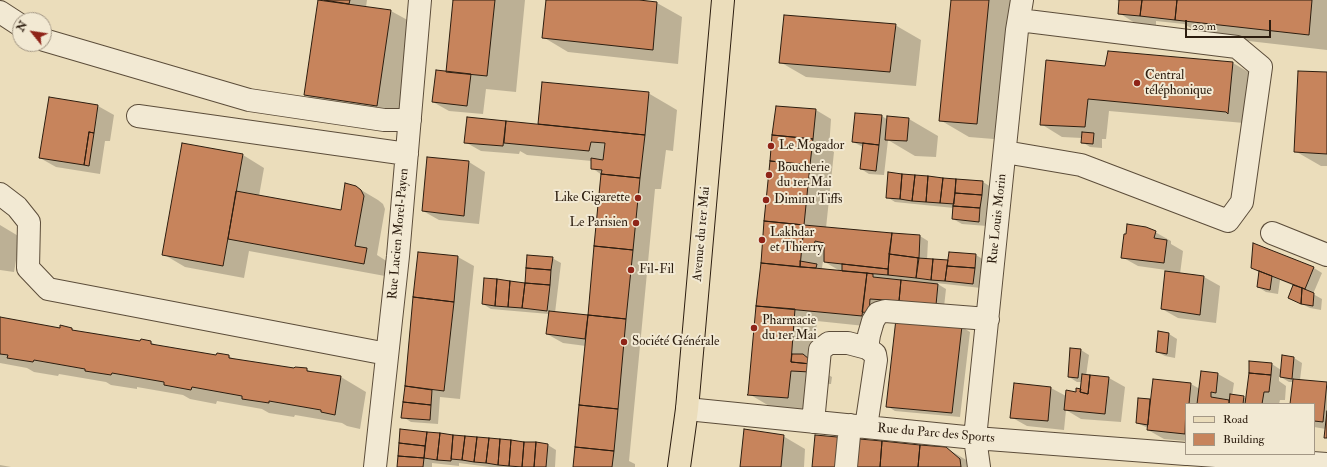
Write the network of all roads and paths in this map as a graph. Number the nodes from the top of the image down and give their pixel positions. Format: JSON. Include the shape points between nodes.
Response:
{"nodes":[{"id":1,"x":420,"y":0,"type":"edge"},
{"id":2,"x":723,"y":0,"type":"edge"},
{"id":3,"x":1020,"y":10,"type":"edge"},
{"id":4,"x":0,"y":12,"type":"edge"},
{"id":5,"x":12,"y":20,"type":"edge"},
{"id":6,"x":52,"y":42,"type":"edge"},
{"id":7,"x":138,"y":116,"type":"dead end"},
{"id":8,"x":410,"y":120,"type":"junction"},
{"id":9,"x":1005,"y":152,"type":"junction"},
{"id":10,"x":407,"y":154,"type":"junction"},
{"id":11,"x":0,"y":194,"type":"edge"},
{"id":12,"x":1272,"y":233,"type":"dead end"},
{"id":13,"x":1327,"y":255,"type":"edge"},
{"id":14,"x":988,"y":319,"type":"junction"},
{"id":15,"x":867,"y":348,"type":"junction"},
{"id":16,"x":387,"y":354,"type":"junction"},
{"id":17,"x":687,"y":409,"type":"junction"},
{"id":18,"x":813,"y":422,"type":"junction"},
{"id":19,"x":858,"y":426,"type":"junction"},
{"id":20,"x":975,"y":438,"type":"junction"},
{"id":21,"x":1185,"y":454,"type":"edge"},
{"id":22,"x":1201,"y":455,"type":"edge"},
{"id":23,"x":1327,"y":464,"type":"edge"},
{"id":24,"x":375,"y":467,"type":"edge"},
{"id":25,"x":679,"y":467,"type":"edge"},
{"id":26,"x":846,"y":467,"type":"edge"},
{"id":27,"x":979,"y":467,"type":"edge"}],
"edges":[{"from":1,"to":8,"type":"street","name":"Rue Lucien Morel-Payen"},
{"from":2,"to":17,"type":"main road","name":"Avenue du 1er Mai"},
{"from":3,"to":9,"type":"street","name":"Rue Louis Morin"},
{"from":3,"to":9,"type":"street","via":[[1237,47],[1261,67],[1242,202],[1228,220],[1081,165]]},
{"from":4,"to":5,"type":"street"},
{"from":6,"to":8,"type":"street","via":[[249,100],[384,120]]},
{"from":7,"to":10,"type":"street"},
{"from":8,"to":10,"type":"street","name":"Rue Lucien Morel-Payen"},
{"from":9,"to":14,"type":"street","name":"Rue Louis Morin"},
{"from":10,"to":16,"type":"street","name":"Rue Lucien Morel-Payen"},
{"from":11,"to":16,"type":"street","via":[[29,222],[28,268],[48,289]]},
{"from":12,"to":13,"type":"street"},
{"from":14,"to":15,"type":"street","via":[[885,311],[878,313],[873,321]]},
{"from":14,"to":20,"type":"street","name":"Rue Louis Morin"},
{"from":15,"to":18,"type":"street","via":[[848,343],[829,343],[820,350]]},
{"from":15,"to":19,"type":"street","via":[[875,354],[876,360]]},
{"from":16,"to":24,"type":"street","name":"Rue Lucien Morel-Payen"},
{"from":17,"to":18,"type":"street","name":"Rue du Parc des Sports"},
{"from":17,"to":25,"type":"main road","name":"Avenue du 1er Mai"},
{"from":18,"to":19,"type":"street","name":"Rue du Parc des Sports"},
{"from":19,"to":20,"type":"street","name":"Rue du Parc des Sports"},
{"from":19,"to":26,"type":"street"},
{"from":20,"to":21,"type":"street","name":"Rue du Parc des Sports"},
{"from":20,"to":27,"type":"street","name":"Rue Louis Morin"},
{"from":22,"to":23,"type":"street","name":"Rue du Parc des Sports"}]}
